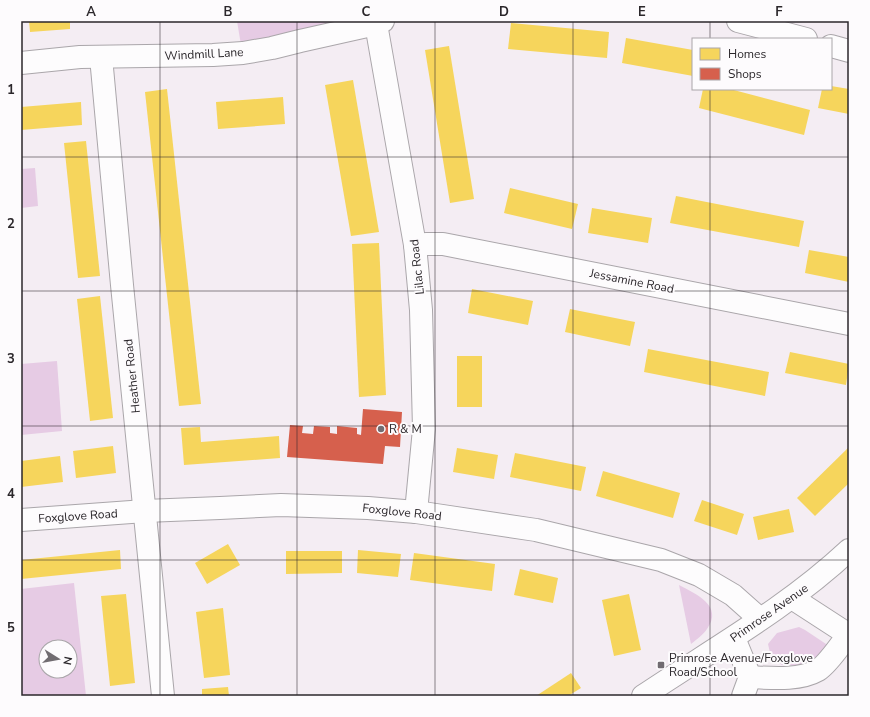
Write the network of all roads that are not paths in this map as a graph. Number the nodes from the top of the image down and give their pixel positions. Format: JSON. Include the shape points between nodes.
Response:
{"nodes":[{"id":1,"x":738,"y":21,"type":"edge"},
{"id":2,"x":379,"y":23,"type":"edge"},
{"id":3,"x":802,"y":38,"type":"edge"},
{"id":4,"x":832,"y":46,"type":"edge"},
{"id":5,"x":849,"y":51,"type":"edge"},
{"id":6,"x":101,"y":57,"type":"junction"},
{"id":7,"x":21,"y":63,"type":"edge"},
{"id":8,"x":415,"y":245,"type":"junction"},
{"id":9,"x":849,"y":324,"type":"edge"},
{"id":10,"x":145,"y":511,"type":"junction"},
{"id":11,"x":416,"y":512,"type":"junction"},
{"id":12,"x":21,"y":520,"type":"edge"},
{"id":13,"x":849,"y":550,"type":"edge"},
{"id":14,"x":792,"y":598,"type":"junction"},
{"id":15,"x":760,"y":619,"type":"junction"},
{"id":16,"x":848,"y":635,"type":"edge"},
{"id":17,"x":734,"y":638,"type":"junction"},
{"id":18,"x":747,"y":686,"type":"edge"},
{"id":19,"x":163,"y":696,"type":"edge"},
{"id":20,"x":643,"y":696,"type":"edge"}],
"edges":[{"from":1,"to":3,"type":"street"},
{"from":2,"to":6,"type":"street","name":"Windmill Lane","via":[[243,53]]},
{"from":2,"to":8,"type":"street","name":"Lilac Road"},
{"from":4,"to":5,"type":"street"},
{"from":6,"to":7,"type":"street","name":"Windmill Lane"},
{"from":6,"to":10,"type":"street","name":"Heather Road"},
{"from":8,"to":9,"type":"street","name":"Jessamine Road","via":[[443,244]]},
{"from":8,"to":11,"type":"street","name":"Lilac Road","via":[[421,310],[424,429]]},
{"from":10,"to":11,"type":"street","name":"Foxglove Road","via":[[282,505]]},
{"from":10,"to":12,"type":"street","name":"Foxglove Road"},
{"from":10,"to":19,"type":"street","name":"Heather Road"},
{"from":11,"to":15,"type":"street","name":"Foxglove Road","via":[[536,530],[660,560],[699,575],[733,596]]},
{"from":13,"to":14,"type":"street","name":"Primrose Avenue"},
{"from":14,"to":15,"type":"street","name":"Primrose Avenue"},
{"from":14,"to":16,"type":"street"},
{"from":15,"to":17,"type":"street","name":"Primrose Avenue"},
{"from":16,"to":18,"type":"street","via":[[818,670],[801,677],[774,678]]},
{"from":17,"to":18,"type":"street"},
{"from":17,"to":20,"type":"street","name":"Primrose Avenue"}]}
